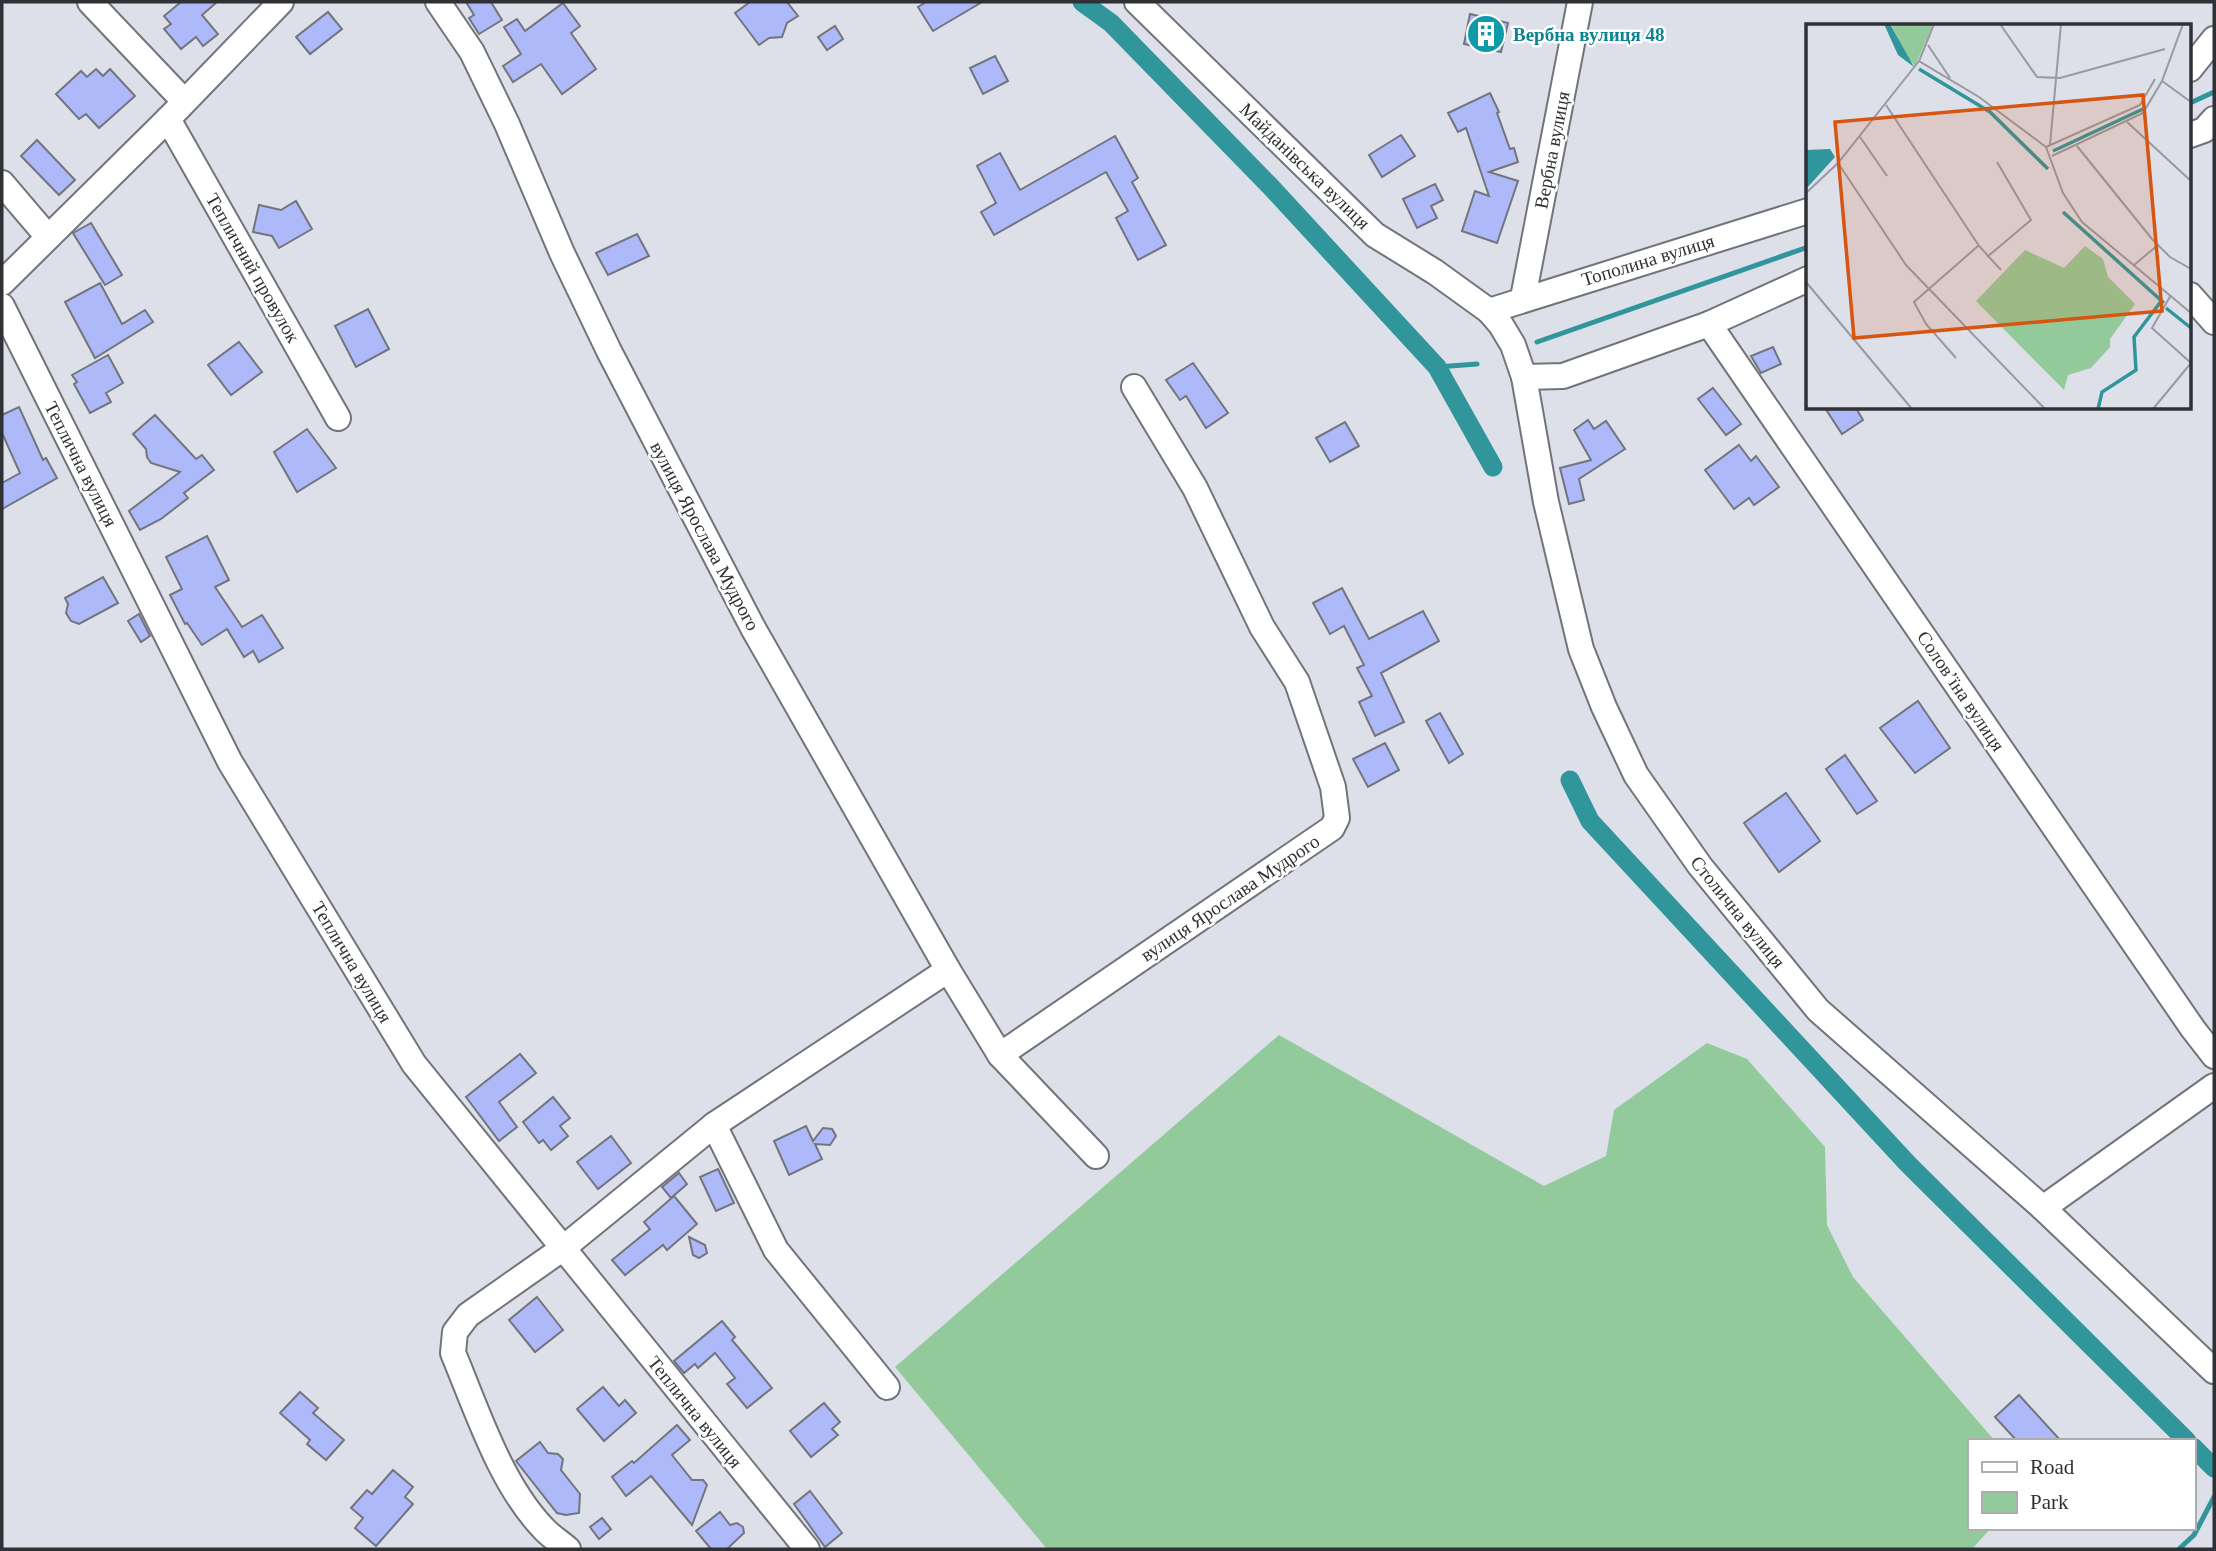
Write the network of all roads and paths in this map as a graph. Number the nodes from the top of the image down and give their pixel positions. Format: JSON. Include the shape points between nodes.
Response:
{"nodes":[{"id":1,"x":90,"y":2,"type":"edge"},
{"id":2,"x":281,"y":2,"type":"edge"},
{"id":3,"x":438,"y":2,"type":"edge"},
{"id":4,"x":1137,"y":2,"type":"edge"},
{"id":5,"x":1580,"y":2,"type":"edge"},
{"id":6,"x":2214,"y":39,"type":"edge"},
{"id":7,"x":2192,"y":66,"type":"edge"},
{"id":8,"x":176,"y":110,"type":"junction"},
{"id":9,"x":2214,"y":120,"type":"edge"},
{"id":10,"x":2192,"y":134,"type":"edge"},
{"id":11,"x":2,"y":183,"type":"edge"},
{"id":12,"x":1806,"y":212,"type":"edge"},
{"id":13,"x":48,"y":237,"type":"junction"},
{"id":14,"x":1806,"y":280,"type":"edge"},
{"id":15,"x":2,"y":282,"type":"edge"},
{"id":16,"x":2192,"y":297,"type":"edge"},
{"id":17,"x":1524,"y":298,"type":"junction"},
{"id":18,"x":2,"y":306,"type":"edge"},
{"id":19,"x":1489,"y":310,"type":"junction"},
{"id":20,"x":2214,"y":321,"type":"edge"},
{"id":21,"x":1709,"y":324,"type":"junction"},
{"id":22,"x":1524,"y":377,"type":"junction"},
{"id":23,"x":1134,"y":387,"type":"dead end"},
{"id":24,"x":338,"y":418,"type":"dead end"},
{"id":25,"x":948,"y":970,"type":"junction"},
{"id":26,"x":1000,"y":1055,"type":"junction"},
{"id":27,"x":2214,"y":1056,"type":"edge"},
{"id":28,"x":2214,"y":1086,"type":"edge"},
{"id":29,"x":714,"y":1125,"type":"junction"},
{"id":30,"x":1096,"y":1156,"type":"dead end"},
{"id":31,"x":2043,"y":1208,"type":"junction"},
{"id":32,"x":562,"y":1249,"type":"junction"},
{"id":33,"x":2214,"y":1371,"type":"edge"},
{"id":34,"x":887,"y":1387,"type":"dead end"},
{"id":35,"x":568,"y":1549,"type":"edge"},
{"id":36,"x":807,"y":1549,"type":"edge"}],
"edges":[{"from":1,"to":8,"type":"street","name":"Тепличний провулок"},
{"from":2,"to":8,"type":"street"},
{"from":3,"to":25,"type":"street","name":"вулиця Ярослава Мудрого","via":[[472,52],[609,351],[752,628]]},
{"from":4,"to":19,"type":"street","name":"Майданівська вулиця","via":[[1376,235]]},
{"from":5,"to":17,"type":"street","name":"Вербна вулиця"},
{"from":6,"to":7,"type":"street"},
{"from":8,"to":13,"type":"street"},
{"from":8,"to":24,"type":"street","name":"Тепличний провулок"},
{"from":9,"to":10,"type":"street"},
{"from":11,"to":13,"type":"street"},
{"from":12,"to":17,"type":"street","name":"Тополина вулиця"},
{"from":13,"to":15,"type":"street"},
{"from":14,"to":21,"type":"street"},
{"from":16,"to":20,"type":"street"},
{"from":17,"to":19,"type":"street","name":"Тополина вулиця"},
{"from":18,"to":32,"type":"street","name":"Теплична вулиця","via":[[230,762],[414,1064]]},
{"from":19,"to":22,"type":"street","name":"Столична вулиця","via":[[1513,345]]},
{"from":21,"to":22,"type":"street","via":[[1563,376]]},
{"from":21,"to":27,"type":"street","name":"Соловʼїна вулиця"},
{"from":22,"to":31,"type":"street","name":"Столична вулиця","via":[[1546,502],[1580,649],[1636,775],[1700,866],[1818,1010]]},
{"from":23,"to":26,"type":"street","name":"вулиця Ярослава Мудрого","via":[[1195,488],[1262,627],[1297,682],[1333,787],[1337,818],[1332,828]]},
{"from":25,"to":26,"type":"street","name":"вулиця Ярослава Мудрого"},
{"from":25,"to":29,"type":"street"},
{"from":26,"to":30,"type":"street","name":"вулиця Ярослава Мудрого"},
{"from":28,"to":31,"type":"street"},
{"from":29,"to":32,"type":"street"},
{"from":29,"to":34,"type":"street","via":[[776,1250]]},
{"from":31,"to":33,"type":"street","name":"Столична вулиця"},
{"from":32,"to":35,"type":"street","via":[[468,1315],[455,1332],[453,1353],[520,1498],[543,1528]]},
{"from":32,"to":36,"type":"street","name":"Теплична вулиця"}]}
